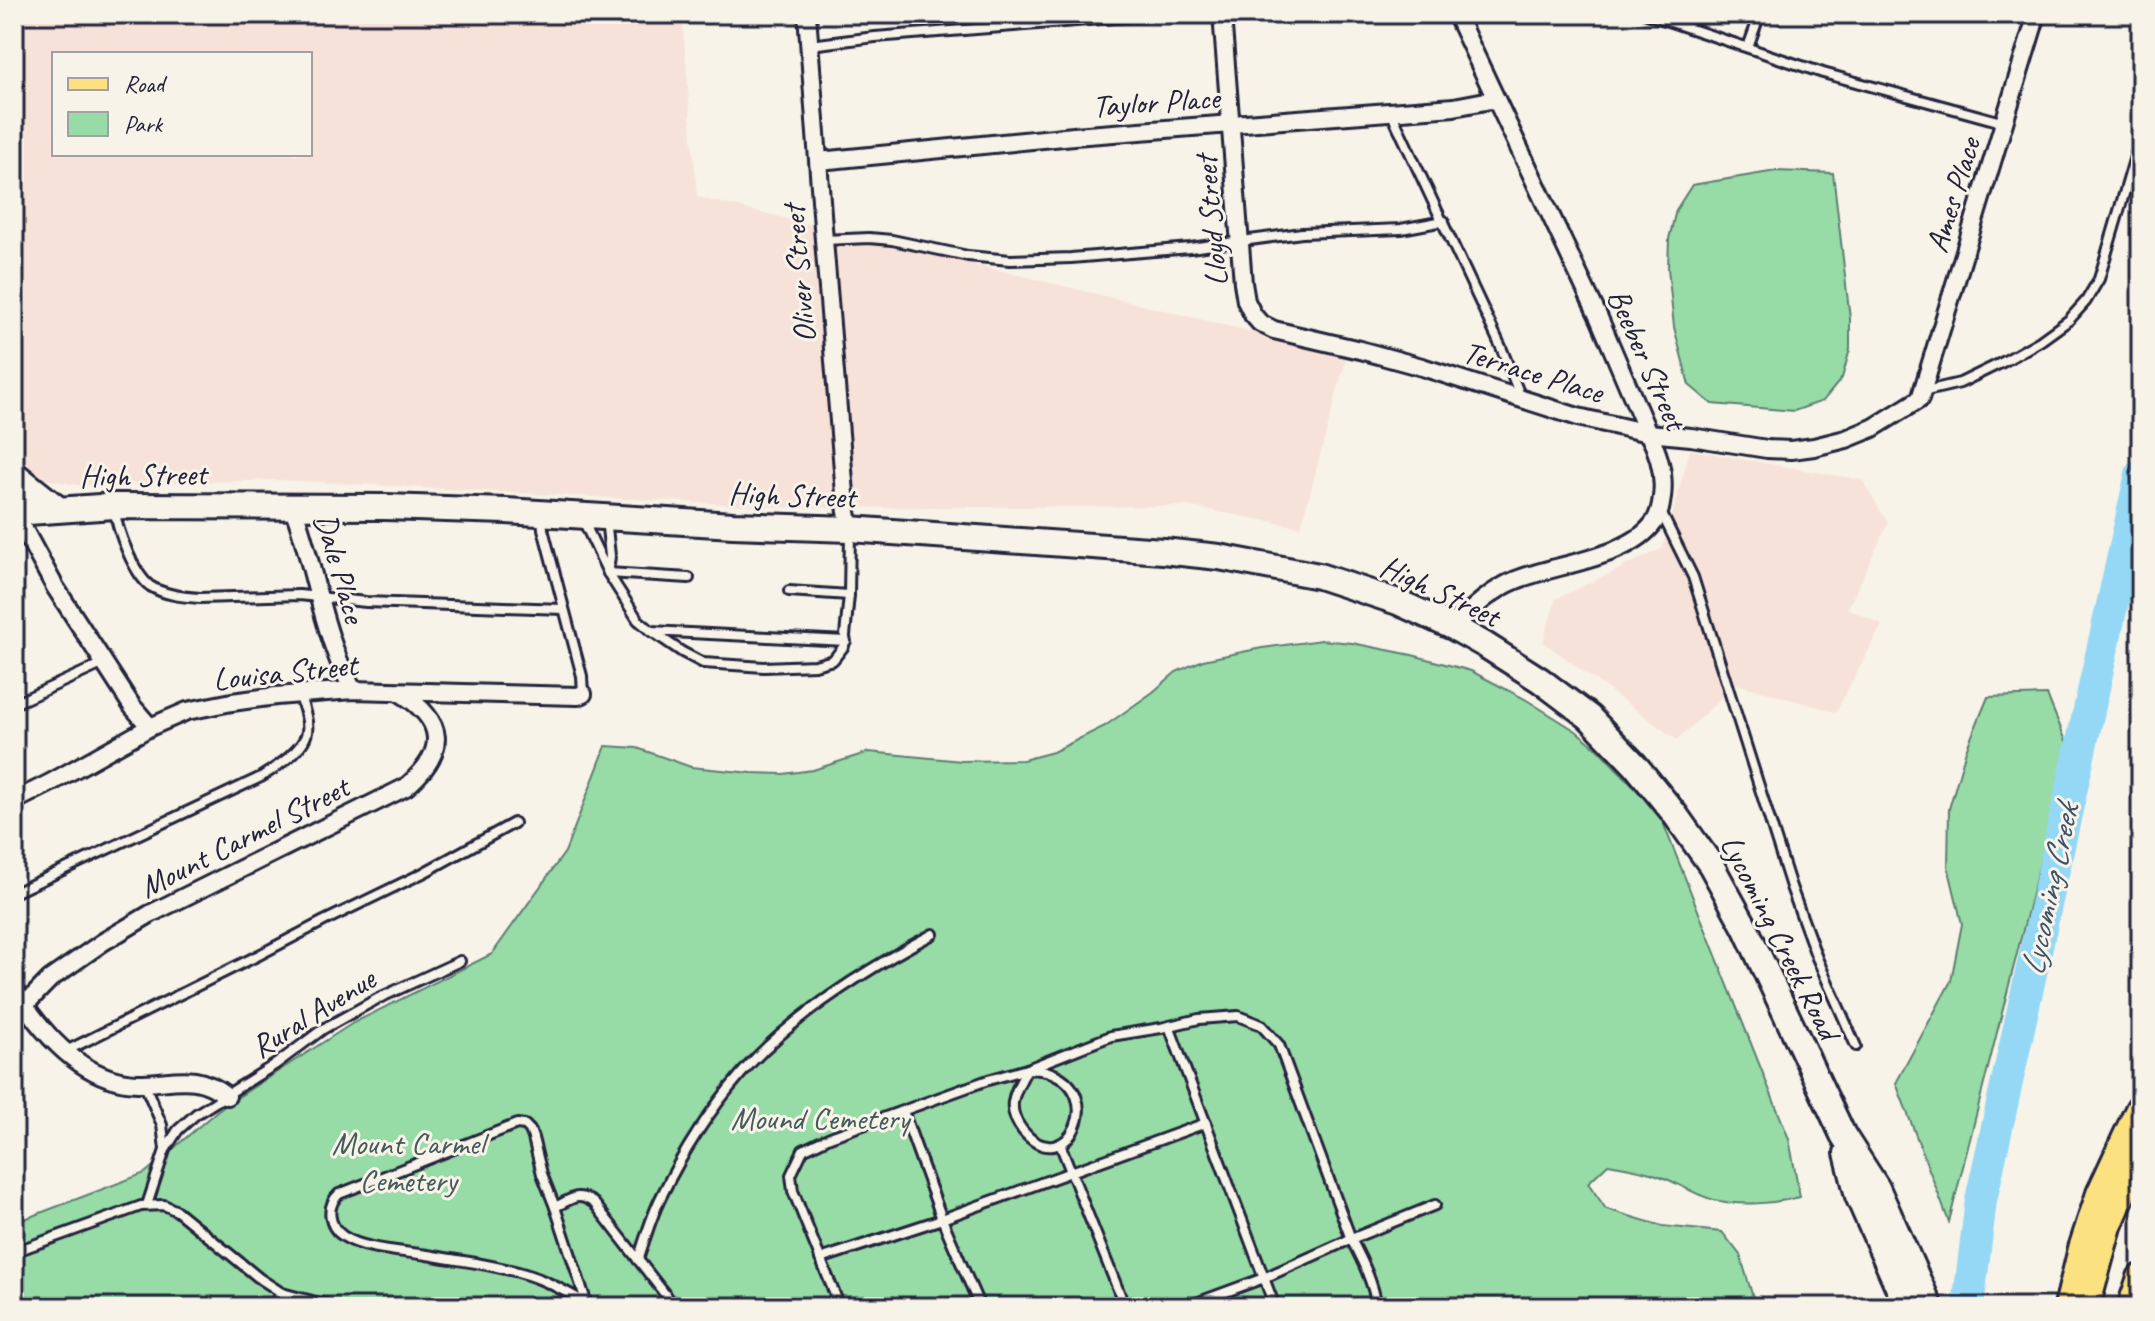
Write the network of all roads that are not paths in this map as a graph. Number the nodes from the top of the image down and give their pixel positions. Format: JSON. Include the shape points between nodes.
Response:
{"nodes":[{"id":1,"x":807,"y":14,"type":"edge"},
{"id":2,"x":1165,"y":14,"type":"edge"},
{"id":3,"x":1222,"y":14,"type":"edge"},
{"id":4,"x":1456,"y":14,"type":"edge"},
{"id":5,"x":1647,"y":14,"type":"edge"},
{"id":6,"x":1760,"y":14,"type":"edge"},
{"id":7,"x":2037,"y":14,"type":"edge"},
{"id":8,"x":810,"y":45,"type":"junction"},
{"id":9,"x":1748,"y":47,"type":"junction"},
{"id":10,"x":1496,"y":99,"type":"junction"},
{"id":11,"x":1391,"y":111,"type":"junction"},
{"id":12,"x":2005,"y":123,"type":"junction"},
{"id":13,"x":1231,"y":125,"type":"junction"},
{"id":14,"x":2141,"y":136,"type":"edge"},
{"id":15,"x":819,"y":161,"type":"junction"},
{"id":16,"x":1444,"y":221,"type":"junction"},
{"id":17,"x":824,"y":240,"type":"junction"},
{"id":18,"x":1239,"y":241,"type":"junction"},
{"id":19,"x":1260,"y":323,"type":"joint"},
{"id":20,"x":1922,"y":392,"type":"junction"},
{"id":21,"x":1521,"y":399,"type":"junction"},
{"id":22,"x":1648,"y":433,"type":"junction"},
{"id":23,"x":14,"y":474,"type":"edge"},
{"id":24,"x":292,"y":505,"type":"junction"},
{"id":25,"x":114,"y":506,"type":"junction"},
{"id":26,"x":58,"y":509,"type":"junction"},
{"id":27,"x":1660,"y":509,"type":"junction"},
{"id":28,"x":14,"y":513,"type":"edge"},
{"id":29,"x":542,"y":513,"type":"junction"},
{"id":30,"x":581,"y":516,"type":"junction"},
{"id":31,"x":606,"y":517,"type":"junction"},
{"id":32,"x":850,"y":529,"type":"junction"},
{"id":33,"x":608,"y":573,"type":"junction"},
{"id":34,"x":689,"y":578,"type":"dead end"},
{"id":35,"x":789,"y":591,"type":"dead end"},
{"id":36,"x":849,"y":595,"type":"junction"},
{"id":37,"x":319,"y":597,"type":"junction"},
{"id":38,"x":563,"y":609,"type":"junction"},
{"id":39,"x":1453,"y":627,"type":"junction"},
{"id":40,"x":650,"y":630,"type":"junction"},
{"id":41,"x":846,"y":641,"type":"junction"},
{"id":42,"x":104,"y":663,"type":"junction"},
{"id":43,"x":1540,"y":680,"type":"joint"},
{"id":44,"x":353,"y":690,"type":"junction"},
{"id":45,"x":399,"y":692,"type":"junction"},
{"id":46,"x":299,"y":694,"type":"junction"},
{"id":47,"x":583,"y":694,"type":"joint"},
{"id":48,"x":14,"y":704,"type":"edge"},
{"id":49,"x":150,"y":727,"type":"junction"},
{"id":50,"x":14,"y":801,"type":"edge"},
{"id":51,"x":514,"y":823,"type":"dead end"},
{"id":52,"x":14,"y":893,"type":"edge"},
{"id":53,"x":933,"y":934,"type":"dead end"},
{"id":54,"x":460,"y":961,"type":"dead end"},
{"id":55,"x":14,"y":989,"type":"edge"},
{"id":56,"x":19,"y":1011,"type":"edge"},
{"id":57,"x":1169,"y":1026,"type":"junction"},
{"id":58,"x":1856,"y":1046,"type":"dead end"},
{"id":59,"x":65,"y":1051,"type":"junction"},
{"id":60,"x":1027,"y":1069,"type":"junction"},
{"id":61,"x":144,"y":1082,"type":"junction"},
{"id":62,"x":227,"y":1096,"type":"junction"},
{"id":63,"x":2141,"y":1110,"type":"edge"},
{"id":64,"x":903,"y":1111,"type":"junction"},
{"id":65,"x":1206,"y":1123,"type":"junction"},
{"id":66,"x":1843,"y":1135,"type":"junction"},
{"id":67,"x":1060,"y":1144,"type":"junction"},
{"id":68,"x":165,"y":1150,"type":"junction"},
{"id":69,"x":2141,"y":1150,"type":"edge"},
{"id":70,"x":1071,"y":1171,"type":"junction"},
{"id":71,"x":147,"y":1205,"type":"junction"},
{"id":72,"x":1435,"y":1205,"type":"dead end"},
{"id":73,"x":555,"y":1207,"type":"junction"},
{"id":74,"x":942,"y":1219,"type":"junction"},
{"id":75,"x":1351,"y":1239,"type":"junction"},
{"id":76,"x":14,"y":1252,"type":"edge"},
{"id":77,"x":820,"y":1259,"type":"junction"},
{"id":78,"x":638,"y":1260,"type":"junction"},
{"id":79,"x":1264,"y":1278,"type":"junction"},
{"id":80,"x":2141,"y":1278,"type":"edge"},
{"id":81,"x":282,"y":1293,"type":"junction"},
{"id":82,"x":587,"y":1305,"type":"edge"},
{"id":83,"x":271,"y":1307,"type":"edge"},
{"id":84,"x":335,"y":1307,"type":"edge"},
{"id":85,"x":675,"y":1307,"type":"edge"},
{"id":86,"x":840,"y":1307,"type":"edge"},
{"id":87,"x":980,"y":1307,"type":"edge"},
{"id":88,"x":1125,"y":1307,"type":"edge"},
{"id":89,"x":1185,"y":1307,"type":"edge"},
{"id":90,"x":1275,"y":1307,"type":"edge"},
{"id":91,"x":1377,"y":1307,"type":"edge"},
{"id":92,"x":1907,"y":1307,"type":"edge"},
{"id":93,"x":1930,"y":1307,"type":"edge"},
{"id":94,"x":2070,"y":1307,"type":"edge"},
{"id":95,"x":2086,"y":1307,"type":"edge"},
{"id":96,"x":2131,"y":1307,"type":"edge"}],
"edges":[{"from":1,"to":8,"type":"street","name":"Oliver Street"},
{"from":2,"to":8,"type":"lane"},
{"from":3,"to":13,"type":"street","name":"Lloyd Street"},
{"from":4,"to":10,"type":"street","name":"Beeber Street"},
{"from":5,"to":9,"type":"lane"},
{"from":6,"to":9,"type":"lane"},
{"from":7,"to":12,"type":"street","name":"Ames Place"},
{"from":8,"to":15,"type":"street","name":"Oliver Street"},
{"from":9,"to":12,"type":"lane"},
{"from":10,"to":11,"type":"street","name":"Taylor Place"},
{"from":10,"to":22,"type":"street","name":"Beeber Street"},
{"from":11,"to":13,"type":"street","name":"Taylor Place"},
{"from":11,"to":16,"type":"lane"},
{"from":12,"to":20,"type":"street","name":"Ames Place"},
{"from":13,"to":15,"type":"street","name":"Taylor Place"},
{"from":13,"to":18,"type":"street","name":"Lloyd Street"},
{"from":14,"to":20,"type":"lane","via":[[2104,265],[2086,301],[2069,320],[2003,362],[1960,383]]},
{"from":15,"to":17,"type":"street","name":"Oliver Street"},
{"from":16,"to":18,"type":"lane"},
{"from":16,"to":21,"type":"lane"},
{"from":17,"to":18,"type":"lane","via":[[892,240],[1010,260]]},
{"from":17,"to":32,"type":"street","name":"Oliver Street"},
{"from":18,"to":19,"type":"street","name":"Lloyd Street","via":[[1246,301]]},
{"from":19,"to":21,"type":"street","name":"Terrace Place"},
{"from":20,"to":22,"type":"street","name":"Terrace Place","via":[[1920,399],[1873,428],[1814,447],[1767,449]]},
{"from":21,"to":22,"type":"street","name":"Terrace Place"},
{"from":22,"to":27,"type":"street","name":"Beeber Street","via":[[1662,468]]},
{"from":23,"to":26,"type":"main road"},
{"from":24,"to":25,"type":"main road","name":"High Street"},
{"from":24,"to":29,"type":"main road","name":"High Street"},
{"from":24,"to":37,"type":"street","name":"Dale Place"},
{"from":25,"to":26,"type":"main road","name":"High Street"},
{"from":25,"to":37,"type":"lane","via":[[127,551],[143,579],[163,592],[200,598]]},
{"from":26,"to":28,"type":"main road","name":"High Street"},
{"from":27,"to":39,"type":"street","via":[[1654,522],[1625,545],[1510,582]]},
{"from":27,"to":58,"type":"lane","via":[[1693,577],[1791,887]]},
{"from":28,"to":42,"type":"street"},
{"from":29,"to":30,"type":"main road","name":"High Street"},
{"from":29,"to":38,"type":"lane"},
{"from":30,"to":31,"type":"main road","name":"High Street"},
{"from":30,"to":33,"type":"lane"},
{"from":31,"to":32,"type":"main road","name":"High Street"},
{"from":31,"to":33,"type":"lane"},
{"from":32,"to":36,"type":"lane"},
{"from":32,"to":39,"type":"main road","name":"High Street","via":[[1219,557],[1366,590]]},
{"from":33,"to":34,"type":"lane"},
{"from":33,"to":40,"type":"lane"},
{"from":35,"to":36,"type":"lane"},
{"from":36,"to":41,"type":"lane"},
{"from":37,"to":38,"type":"lane"},
{"from":37,"to":44,"type":"street","name":"Dale Place"},
{"from":38,"to":47,"type":"lane"},
{"from":39,"to":43,"type":"main road","name":"High Street"},
{"from":40,"to":41,"type":"lane"},
{"from":40,"to":41,"type":"lane","via":[[703,663],[764,667],[833,660]]},
{"from":42,"to":48,"type":"lane"},
{"from":42,"to":49,"type":"street"},
{"from":43,"to":66,"type":"main road","name":"Lycoming Creek Road","via":[[1589,717],[1635,765],[1711,865]]},
{"from":44,"to":45,"type":"street","name":"Louisa Street"},
{"from":44,"to":46,"type":"street","name":"Louisa Street"},
{"from":45,"to":47,"type":"street","name":"Louisa Street"},
{"from":45,"to":56,"type":"street","name":"Mount Carmel Street","via":[[417,703],[435,728],[430,762],[406,787],[139,921],[50,979]]},
{"from":46,"to":49,"type":"street","name":"Louisa Street","via":[[187,711]]},
{"from":46,"to":52,"type":"lane","via":[[306,737],[282,763]]},
{"from":49,"to":50,"type":"street","name":"Louisa Street"},
{"from":51,"to":59,"type":"lane"},
{"from":53,"to":78,"type":"lane","via":[[846,985],[784,1032],[741,1074],[694,1138],[659,1199]]},
{"from":54,"to":62,"type":"lane","name":"Rural Avenue","via":[[323,1029]]},
{"from":55,"to":56,"type":"street"},
{"from":56,"to":59,"type":"street"},
{"from":57,"to":60,"type":"lane","via":[[1111,1036]]},
{"from":57,"to":65,"type":"lane"},
{"from":57,"to":75,"type":"lane","via":[[1238,1016],[1261,1025],[1279,1045]]},
{"from":59,"to":61,"type":"street","via":[[105,1076]]},
{"from":60,"to":64,"type":"lane"},
{"from":60,"to":67,"type":"lane","via":[[1012,1112],[1032,1141]]},
{"from":60,"to":67,"type":"lane","via":[[1047,1071],[1075,1092],[1075,1130]]},
{"from":61,"to":62,"type":"street","via":[[200,1080]]},
{"from":61,"to":68,"type":"lane","via":[[162,1125]]},
{"from":62,"to":68,"type":"lane","name":"Rural Avenue","via":[[196,1114]]},
{"from":63,"to":94,"type":"highway","via":[[2102,1194]]},
{"from":64,"to":74,"type":"lane"},
{"from":64,"to":77,"type":"lane","via":[[803,1150],[791,1175],[793,1191]]},
{"from":65,"to":70,"type":"lane"},
{"from":65,"to":79,"type":"lane"},
{"from":66,"to":92,"type":"main road","name":"Lycoming Creek Road","via":[[1858,1196]]},
{"from":66,"to":93,"type":"main road","name":"Lycoming Creek Road","via":[[1877,1188]]},
{"from":67,"to":70,"type":"lane"},
{"from":68,"to":71,"type":"lane"},
{"from":69,"to":95,"type":"main road","via":[[2108,1226]]},
{"from":70,"to":74,"type":"lane"},
{"from":70,"to":88,"type":"lane"},
{"from":71,"to":76,"type":"lane"},
{"from":71,"to":81,"type":"lane","via":[[177,1211]]},
{"from":72,"to":75,"type":"lane"},
{"from":73,"to":78,"type":"lane","via":[[584,1196]]},
{"from":73,"to":82,"type":"lane"},
{"from":73,"to":82,"type":"lane","via":[[530,1130],[517,1124],[339,1194],[329,1213],[335,1229],[352,1241],[530,1276]]},
{"from":74,"to":77,"type":"lane"},
{"from":74,"to":87,"type":"lane"},
{"from":75,"to":79,"type":"lane"},
{"from":75,"to":91,"type":"lane"},
{"from":77,"to":86,"type":"lane"},
{"from":78,"to":85,"type":"lane"},
{"from":79,"to":89,"type":"lane"},
{"from":79,"to":90,"type":"lane"},
{"from":80,"to":96,"type":"main road"},
{"from":81,"to":83,"type":"lane"},
{"from":81,"to":84,"type":"lane"}]}
